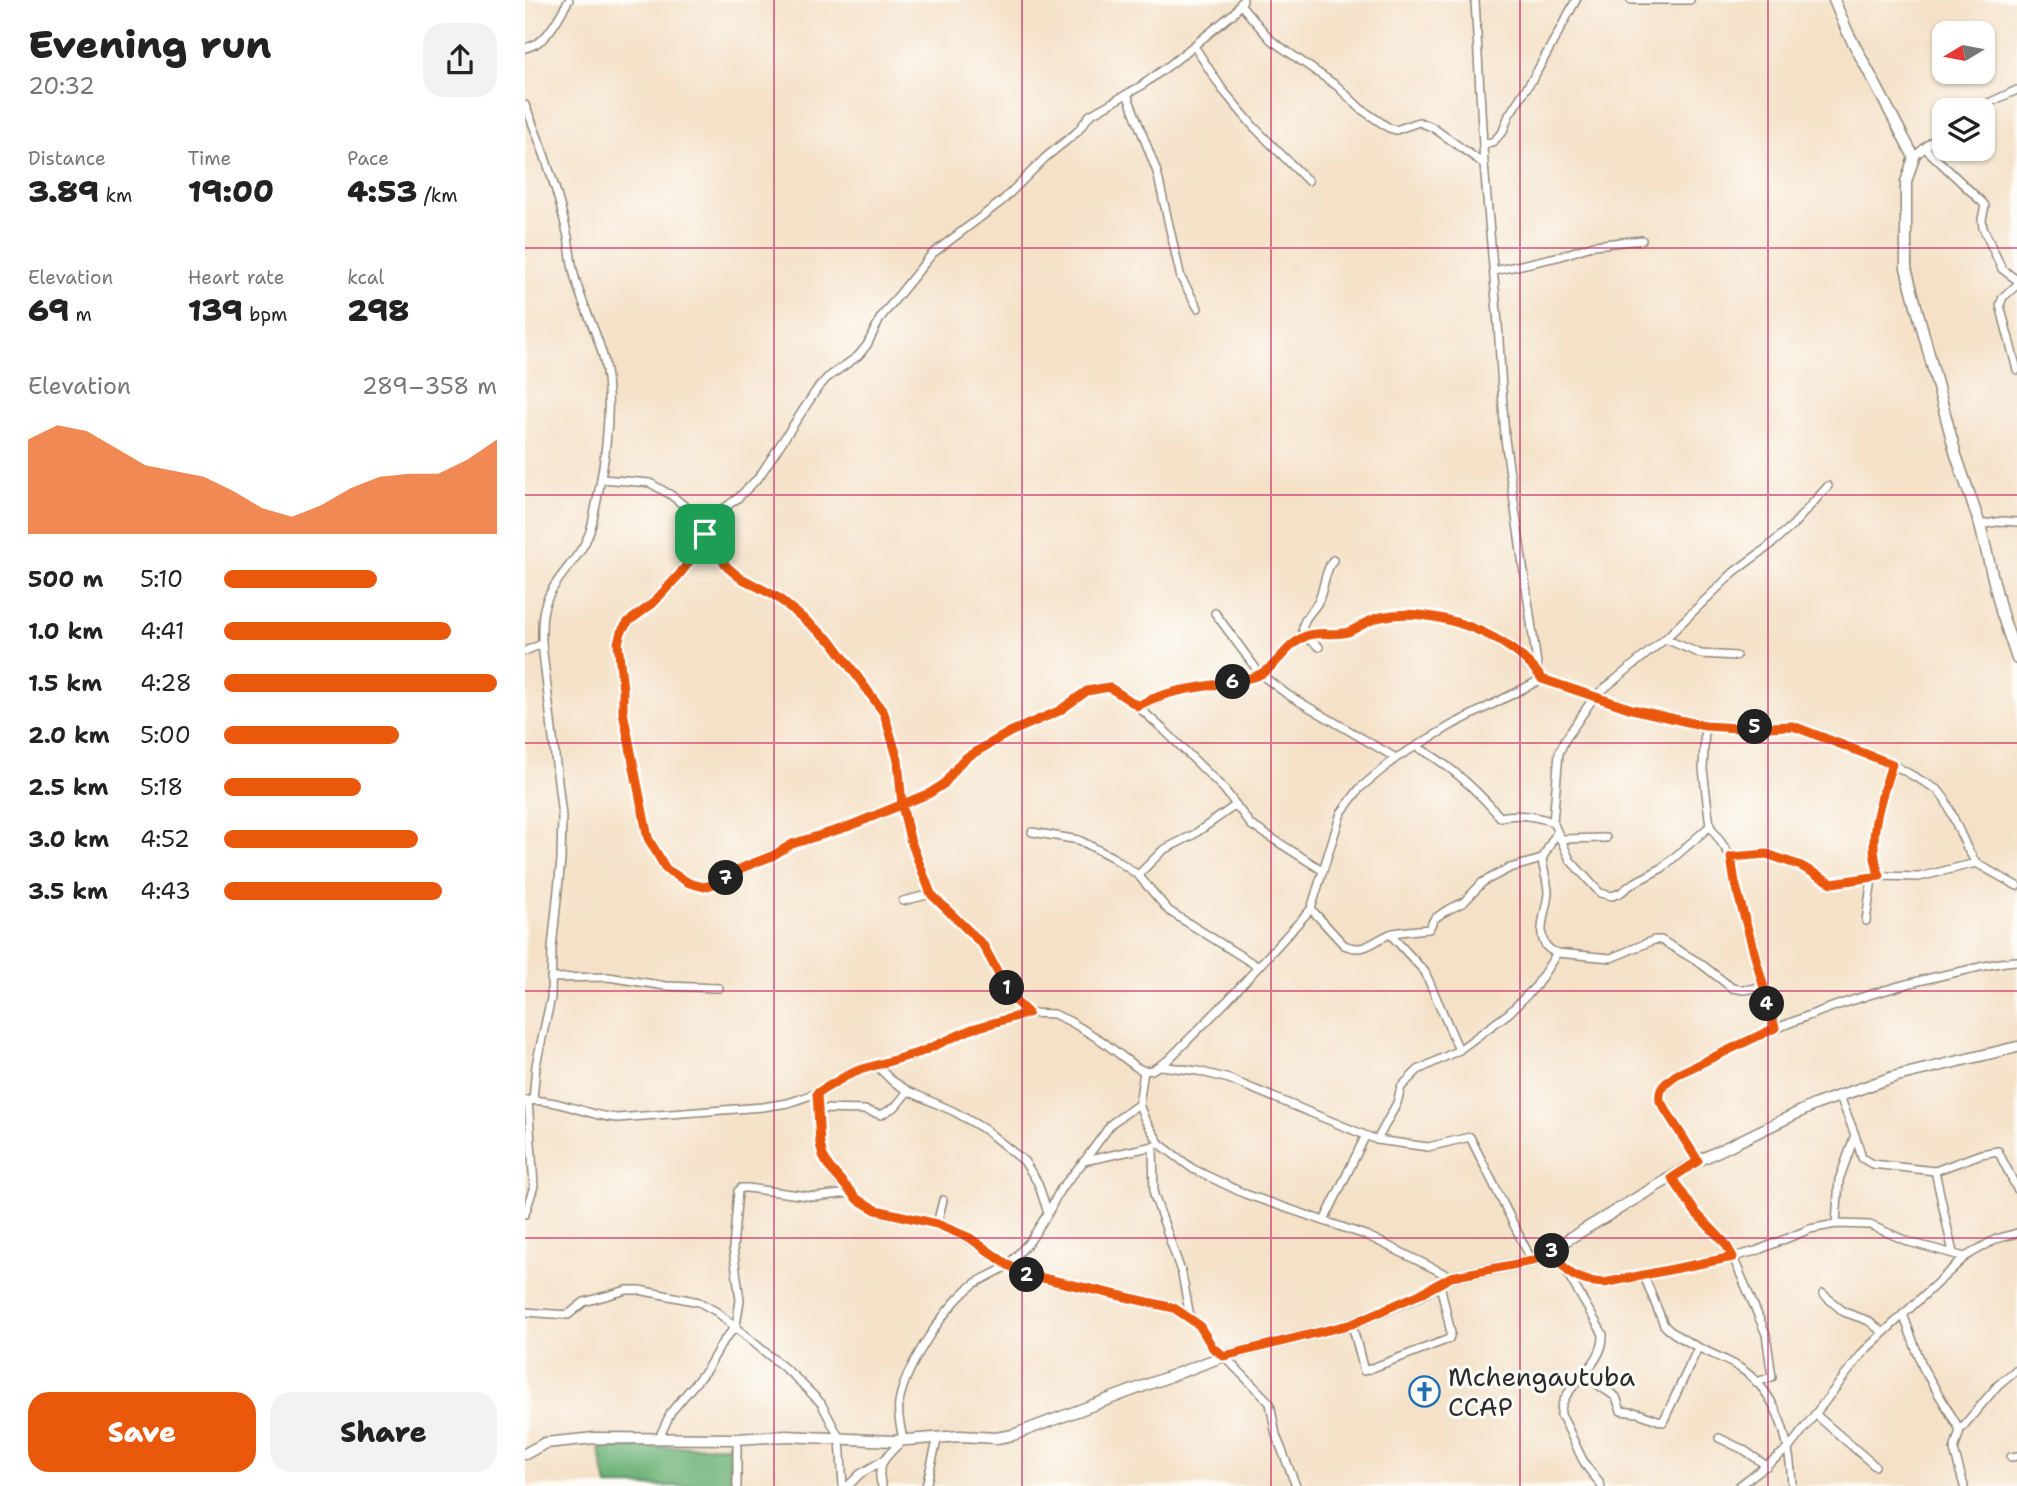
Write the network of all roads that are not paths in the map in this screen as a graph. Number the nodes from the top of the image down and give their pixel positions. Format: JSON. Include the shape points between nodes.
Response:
{"nodes":[{"id":1,"x":569,"y":0,"type":"edge"},
{"id":2,"x":1475,"y":0,"type":"edge"},
{"id":3,"x":1576,"y":0,"type":"edge"},
{"id":4,"x":1631,"y":0,"type":"edge"},
{"id":5,"x":1690,"y":0,"type":"edge"},
{"id":6,"x":1834,"y":0,"type":"edge"},
{"id":7,"x":1242,"y":2,"type":"edge"},
{"id":8,"x":1194,"y":46,"type":"junction"},
{"id":9,"x":525,"y":48,"type":"edge"},
{"id":10,"x":2017,"y":90,"type":"edge"},
{"id":11,"x":1127,"y":94,"type":"junction"},
{"id":12,"x":1995,"y":100,"type":"edge"},
{"id":13,"x":525,"y":105,"type":"edge"},
{"id":14,"x":1932,"y":142,"type":"edge"},
{"id":15,"x":1483,"y":145,"type":"junction"},
{"id":16,"x":1925,"y":148,"type":"junction"},
{"id":17,"x":1914,"y":157,"type":"junction"},
{"id":18,"x":1484,"y":164,"type":"junction"},
{"id":19,"x":1308,"y":181,"type":"dead end"},
{"id":20,"x":1642,"y":240,"type":"dead end"},
{"id":21,"x":1494,"y":271,"type":"junction"},
{"id":22,"x":2017,"y":283,"type":"edge"},
{"id":23,"x":1198,"y":308,"type":"dead end"},
{"id":24,"x":2017,"y":370,"type":"edge"},
{"id":25,"x":602,"y":479,"type":"junction"},
{"id":26,"x":1828,"y":486,"type":"dead end"},
{"id":27,"x":2017,"y":522,"type":"edge"},
{"id":28,"x":1980,"y":525,"type":"junction"},
{"id":29,"x":705,"y":534,"type":"junction"},
{"id":30,"x":1333,"y":560,"type":"dead end"},
{"id":31,"x":1215,"y":613,"type":"dead end"},
{"id":32,"x":1305,"y":636,"type":"junction"},
{"id":33,"x":1665,"y":639,"type":"junction"},
{"id":34,"x":542,"y":644,"type":"junction"},
{"id":35,"x":1319,"y":646,"type":"dead end"},
{"id":36,"x":525,"y":651,"type":"edge"},
{"id":37,"x":1736,"y":656,"type":"dead end"},
{"id":38,"x":2017,"y":659,"type":"edge"},
{"id":39,"x":1260,"y":674,"type":"junction"},
{"id":40,"x":1540,"y":676,"type":"junction"},
{"id":41,"x":1594,"y":697,"type":"junction"},
{"id":42,"x":1138,"y":706,"type":"junction"},
{"id":43,"x":1705,"y":726,"type":"junction"},
{"id":44,"x":1417,"y":747,"type":"junction"},
{"id":45,"x":1396,"y":758,"type":"junction"},
{"id":46,"x":1892,"y":764,"type":"junction"},
{"id":47,"x":902,"y":805,"type":"junction"},
{"id":48,"x":1236,"y":805,"type":"junction"},
{"id":49,"x":1553,"y":822,"type":"junction"},
{"id":50,"x":1710,"y":826,"type":"junction"},
{"id":51,"x":1032,"y":832,"type":"dead end"},
{"id":52,"x":1558,"y":836,"type":"junction"},
{"id":53,"x":1606,"y":838,"type":"dead end"},
{"id":54,"x":1731,"y":857,"type":"junction"},
{"id":55,"x":1542,"y":859,"type":"junction"},
{"id":56,"x":1976,"y":863,"type":"junction"},
{"id":57,"x":1322,"y":870,"type":"junction"},
{"id":58,"x":1138,"y":876,"type":"junction"},
{"id":59,"x":1876,"y":877,"type":"junction"},
{"id":60,"x":2017,"y":886,"type":"edge"},
{"id":61,"x":931,"y":894,"type":"junction"},
{"id":62,"x":903,"y":901,"type":"dead end"},
{"id":63,"x":1311,"y":909,"type":"junction"},
{"id":64,"x":1866,"y":921,"type":"dead end"},
{"id":65,"x":1390,"y":934,"type":"junction"},
{"id":66,"x":1557,"y":953,"type":"junction"},
{"id":67,"x":2017,"y":961,"type":"edge"},
{"id":68,"x":1257,"y":966,"type":"junction"},
{"id":69,"x":551,"y":978,"type":"junction"},
{"id":70,"x":1762,"y":987,"type":"junction"},
{"id":71,"x":719,"y":988,"type":"dead end"},
{"id":72,"x":1028,"y":1013,"type":"junction"},
{"id":73,"x":1775,"y":1028,"type":"junction"},
{"id":74,"x":2017,"y":1047,"type":"edge"},
{"id":75,"x":1459,"y":1050,"type":"junction"},
{"id":76,"x":876,"y":1065,"type":"junction"},
{"id":77,"x":1160,"y":1066,"type":"junction"},
{"id":78,"x":1145,"y":1070,"type":"junction"},
{"id":79,"x":908,"y":1091,"type":"junction"},
{"id":80,"x":817,"y":1093,"type":"junction"},
{"id":81,"x":1839,"y":1094,"type":"junction"},
{"id":82,"x":528,"y":1100,"type":"edge"},
{"id":83,"x":1139,"y":1104,"type":"junction"},
{"id":84,"x":819,"y":1109,"type":"junction"},
{"id":85,"x":1855,"y":1135,"type":"junction"},
{"id":86,"x":1365,"y":1137,"type":"junction"},
{"id":87,"x":1377,"y":1140,"type":"junction"},
{"id":88,"x":1156,"y":1145,"type":"junction"},
{"id":89,"x":1084,"y":1161,"type":"junction"},
{"id":90,"x":1698,"y":1161,"type":"junction"},
{"id":91,"x":1935,"y":1171,"type":"junction"},
{"id":92,"x":1672,"y":1178,"type":"junction"},
{"id":93,"x":2017,"y":1189,"type":"edge"},
{"id":94,"x":850,"y":1193,"type":"junction"},
{"id":95,"x":943,"y":1200,"type":"dead end"},
{"id":96,"x":1048,"y":1213,"type":"junction"},
{"id":97,"x":525,"y":1214,"type":"edge"},
{"id":98,"x":1324,"y":1221,"type":"junction"},
{"id":99,"x":937,"y":1224,"type":"junction"},
{"id":100,"x":1836,"y":1224,"type":"junction"},
{"id":101,"x":2017,"y":1233,"type":"edge"},
{"id":102,"x":1552,"y":1251,"type":"junction"},
{"id":103,"x":1953,"y":1253,"type":"junction"},
{"id":104,"x":1733,"y":1257,"type":"junction"},
{"id":105,"x":1965,"y":1257,"type":"junction"},
{"id":106,"x":1532,"y":1261,"type":"junction"},
{"id":107,"x":1008,"y":1265,"type":"junction"},
{"id":108,"x":1566,"y":1273,"type":"junction"},
{"id":109,"x":1644,"y":1276,"type":"junction"},
{"id":110,"x":1451,"y":1277,"type":"junction"},
{"id":111,"x":1440,"y":1284,"type":"junction"},
{"id":112,"x":1823,"y":1294,"type":"dead end"},
{"id":113,"x":525,"y":1312,"type":"edge"},
{"id":114,"x":1903,"y":1314,"type":"junction"},
{"id":115,"x":1190,"y":1317,"type":"junction"},
{"id":116,"x":1352,"y":1324,"type":"junction"},
{"id":117,"x":736,"y":1326,"type":"junction"},
{"id":118,"x":1882,"y":1332,"type":"junction"},
{"id":119,"x":1698,"y":1348,"type":"junction"},
{"id":120,"x":1224,"y":1356,"type":"junction"},
{"id":121,"x":2017,"y":1370,"type":"edge"},
{"id":122,"x":1585,"y":1376,"type":"junction"},
{"id":123,"x":1756,"y":1382,"type":"junction"},
{"id":124,"x":1815,"y":1414,"type":"junction"},
{"id":125,"x":1961,"y":1430,"type":"junction"},
{"id":126,"x":938,"y":1437,"type":"junction"},
{"id":127,"x":659,"y":1438,"type":"junction"},
{"id":128,"x":737,"y":1438,"type":"junction"},
{"id":129,"x":1720,"y":1438,"type":"dead end"},
{"id":130,"x":840,"y":1439,"type":"junction"},
{"id":131,"x":903,"y":1440,"type":"junction"},
{"id":132,"x":1789,"y":1448,"type":"junction"},
{"id":133,"x":525,"y":1454,"type":"edge"},
{"id":134,"x":882,"y":1461,"type":"junction"},
{"id":135,"x":1767,"y":1466,"type":"junction"},
{"id":136,"x":1875,"y":1466,"type":"dead end"},
{"id":137,"x":737,"y":1486,"type":"edge"},
{"id":138,"x":846,"y":1486,"type":"edge"},
{"id":139,"x":882,"y":1486,"type":"edge"},
{"id":140,"x":926,"y":1486,"type":"edge"},
{"id":141,"x":1296,"y":1486,"type":"edge"},
{"id":142,"x":1601,"y":1486,"type":"edge"},
{"id":143,"x":1739,"y":1486,"type":"edge"},
{"id":144,"x":1792,"y":1486,"type":"edge"},
{"id":145,"x":1964,"y":1486,"type":"edge"}],
"edges":[{"from":1,"to":9,"type":"street","via":[[548,34]]},
{"from":2,"to":15,"type":"street"},
{"from":3,"to":15,"type":"street","via":[[1503,131],[1495,141]]},
{"from":4,"to":5,"type":"street"},
{"from":6,"to":17,"type":"street"},
{"from":7,"to":8,"type":"street"},
{"from":7,"to":18,"type":"street","via":[[1271,40],[1389,128],[1419,122]]},
{"from":8,"to":11,"type":"street"},
{"from":8,"to":19,"type":"street","via":[[1253,126]]},
{"from":10,"to":12,"type":"street"},
{"from":11,"to":23,"type":"street","via":[[1157,172],[1181,278]]},
{"from":11,"to":29,"type":"street","via":[[1090,115],[1002,201],[932,254],[881,317],[867,345],[821,384],[759,477],[719,512]]},
{"from":13,"to":25,"type":"street","via":[[545,154],[579,292],[604,360],[607,402]]},
{"from":14,"to":16,"type":"street"},
{"from":15,"to":18,"type":"street"},
{"from":16,"to":17,"type":"street"},
{"from":16,"to":22,"type":"street","via":[[1983,203],[1983,228],[2003,269]]},
{"from":17,"to":28,"type":"street","via":[[1906,182],[1906,268],[1956,455]]},
{"from":18,"to":21,"type":"street"},
{"from":20,"to":21,"type":"street","via":[[1594,245]]},
{"from":21,"to":40,"type":"street","via":[[1505,439]]},
{"from":22,"to":24,"type":"street","via":[[2000,305]]},
{"from":25,"to":29,"type":"street","via":[[657,486],[687,508]]},
{"from":25,"to":34,"type":"street","via":[[586,541],[545,606]]},
{"from":26,"to":33,"type":"street","via":[[1792,526],[1721,583]]},
{"from":27,"to":28,"type":"street"},
{"from":28,"to":38,"type":"street"},
{"from":29,"to":47,"type":"street","via":[[727,567],[777,597],[832,642],[876,700],[887,718],[898,760]]},
{"from":29,"to":47,"type":"street","via":[[679,575],[628,622],[618,643],[623,712],[643,820],[666,869],[697,886],[711,885],[792,844]]},
{"from":30,"to":32,"type":"street","via":[[1319,600],[1306,618]]},
{"from":31,"to":39,"type":"street"},
{"from":32,"to":35,"type":"street"},
{"from":32,"to":39,"type":"street"},
{"from":32,"to":40,"type":"street","via":[[1349,632],[1381,617],[1437,617],[1493,638]]},
{"from":33,"to":37,"type":"street","via":[[1700,654]]},
{"from":33,"to":41,"type":"street"},
{"from":34,"to":36,"type":"street"},
{"from":34,"to":69,"type":"street","via":[[562,816]]},
{"from":39,"to":42,"type":"street","via":[[1166,695]]},
{"from":39,"to":45,"type":"street"},
{"from":40,"to":41,"type":"street"},
{"from":40,"to":44,"type":"street"},
{"from":41,"to":43,"type":"street"},
{"from":41,"to":49,"type":"street","via":[[1559,753]]},
{"from":42,"to":47,"type":"street","via":[[1109,687],[1087,691],[1059,711],[967,757],[938,788]]},
{"from":42,"to":48,"type":"street"},
{"from":43,"to":46,"type":"street","via":[[1793,726]]},
{"from":43,"to":50,"type":"street","via":[[1703,769]]},
{"from":44,"to":45,"type":"street"},
{"from":44,"to":49,"type":"street","via":[[1444,762],[1500,817]]},
{"from":45,"to":57,"type":"street","via":[[1341,813]]},
{"from":46,"to":56,"type":"street","via":[[1938,790]]},
{"from":46,"to":59,"type":"street","via":[[1875,821]]},
{"from":47,"to":61,"type":"street"},
{"from":48,"to":57,"type":"street","via":[[1257,830]]},
{"from":48,"to":58,"type":"street","via":[[1163,850]]},
{"from":49,"to":52,"type":"street"},
{"from":50,"to":52,"type":"street","via":[[1662,868],[1615,895],[1594,889],[1570,860]]},
{"from":50,"to":54,"type":"street"},
{"from":51,"to":58,"type":"street","via":[[1090,844]]},
{"from":52,"to":53,"type":"street"},
{"from":52,"to":55,"type":"street"},
{"from":54,"to":59,"type":"street","via":[[1767,854],[1832,883]]},
{"from":54,"to":70,"type":"street"},
{"from":55,"to":65,"type":"street","via":[[1483,882],[1464,902],[1434,919],[1430,928]]},
{"from":55,"to":66,"type":"street","via":[[1548,891],[1543,937],[1548,949]]},
{"from":56,"to":59,"type":"street","via":[[1919,877]]},
{"from":56,"to":60,"type":"street"},
{"from":57,"to":63,"type":"street"},
{"from":58,"to":68,"type":"street","via":[[1169,911]]},
{"from":59,"to":64,"type":"street"},
{"from":61,"to":62,"type":"street"},
{"from":61,"to":72,"type":"street","via":[[983,945],[1011,997]]},
{"from":63,"to":65,"type":"street","via":[[1346,947],[1369,947]]},
{"from":63,"to":68,"type":"street"},
{"from":65,"to":75,"type":"street","via":[[1425,972]]},
{"from":66,"to":70,"type":"street","via":[[1611,958],[1661,940],[1732,988]]},
{"from":66,"to":75,"type":"street","via":[[1537,986]]},
{"from":67,"to":73,"type":"street","via":[[1882,990]]},
{"from":68,"to":77,"type":"street"},
{"from":69,"to":71,"type":"street","via":[[608,977]]},
{"from":69,"to":82,"type":"street","via":[[551,998]]},
{"from":70,"to":73,"type":"street"},
{"from":72,"to":76,"type":"street"},
{"from":72,"to":78,"type":"street","via":[[1054,1014],[1071,1022]]},
{"from":73,"to":90,"type":"street","via":[[1662,1086],[1660,1101]]},
{"from":74,"to":81,"type":"street"},
{"from":75,"to":87,"type":"street","via":[[1418,1070],[1401,1087]]},
{"from":76,"to":79,"type":"street"},
{"from":76,"to":80,"type":"street","via":[[847,1074]]},
{"from":77,"to":78,"type":"street"},
{"from":77,"to":86,"type":"street","via":[[1229,1079]]},
{"from":78,"to":83,"type":"street"},
{"from":79,"to":84,"type":"street","via":[[881,1115]]},
{"from":79,"to":96,"type":"street","via":[[970,1120],[1024,1161],[1038,1182]]},
{"from":80,"to":82,"type":"street","via":[[764,1107],[617,1118]]},
{"from":80,"to":84,"type":"street"},
{"from":81,"to":85,"type":"street"},
{"from":81,"to":90,"type":"street"},
{"from":82,"to":97,"type":"street","via":[[534,1186]]},
{"from":83,"to":88,"type":"street"},
{"from":83,"to":89,"type":"street","via":[[1112,1123]]},
{"from":84,"to":94,"type":"street","via":[[823,1156]]},
{"from":85,"to":91,"type":"street","via":[[1863,1158],[1872,1164]]},
{"from":85,"to":100,"type":"street","via":[[1839,1180]]},
{"from":86,"to":87,"type":"street"},
{"from":86,"to":98,"type":"street"},
{"from":87,"to":106,"type":"street","via":[[1428,1147],[1470,1137]]},
{"from":88,"to":89,"type":"street"},
{"from":88,"to":98,"type":"street","via":[[1245,1194]]},
{"from":88,"to":115,"type":"street","via":[[1154,1195],[1179,1266]]},
{"from":89,"to":96,"type":"street"},
{"from":90,"to":92,"type":"street"},
{"from":91,"to":93,"type":"street","via":[[1998,1151]]},
{"from":91,"to":103,"type":"street"},
{"from":92,"to":102,"type":"street"},
{"from":92,"to":104,"type":"street"},
{"from":94,"to":99,"type":"street","via":[[876,1210]]},
{"from":94,"to":117,"type":"street","via":[[814,1197],[741,1188],[734,1222],[740,1300]]},
{"from":95,"to":99,"type":"street"},
{"from":96,"to":107,"type":"street"},
{"from":98,"to":110,"type":"street","via":[[1389,1245]]},
{"from":99,"to":107,"type":"street","via":[[970,1238]]},
{"from":100,"to":103,"type":"street","via":[[1870,1225],[1909,1242]]},
{"from":100,"to":104,"type":"street"},
{"from":101,"to":105,"type":"street"},
{"from":102,"to":106,"type":"street"},
{"from":102,"to":108,"type":"street"},
{"from":103,"to":105,"type":"street"},
{"from":104,"to":109,"type":"street"},
{"from":104,"to":123,"type":"street","via":[[1766,1334],[1772,1377]]},
{"from":105,"to":114,"type":"street"},
{"from":106,"to":110,"type":"street"},
{"from":107,"to":115,"type":"street","via":[[1046,1280],[1164,1305]]},
{"from":107,"to":131,"type":"street","via":[[971,1287],[926,1341],[899,1400]]},
{"from":108,"to":109,"type":"street","via":[[1604,1283]]},
{"from":108,"to":122,"type":"street","via":[[1604,1334],[1602,1349]]},
{"from":109,"to":119,"type":"street","via":[[1664,1325]]},
{"from":110,"to":111,"type":"street"},
{"from":111,"to":116,"type":"street"},
{"from":111,"to":116,"type":"street","via":[[1449,1339],[1364,1371]]},
{"from":112,"to":118,"type":"street","via":[[1839,1309],[1869,1321]]},
{"from":113,"to":117,"type":"street","via":[[568,1315],[584,1302],[639,1290],[699,1302]]},
{"from":114,"to":118,"type":"street"},
{"from":114,"to":125,"type":"street","via":[[1923,1368]]},
{"from":115,"to":120,"type":"street"},
{"from":116,"to":120,"type":"street"},
{"from":117,"to":127,"type":"street","via":[[671,1412]]},
{"from":117,"to":130,"type":"street","via":[[821,1403]]},
{"from":118,"to":124,"type":"street"},
{"from":119,"to":122,"type":"street","via":[[1663,1422],[1621,1411],[1616,1396]]},
{"from":119,"to":123,"type":"street","via":[[1734,1365]]},
{"from":120,"to":126,"type":"street","via":[[1013,1435]]},
{"from":120,"to":141,"type":"street","via":[[1270,1403],[1276,1435]]},
{"from":121,"to":125,"type":"street","via":[[1998,1385]]},
{"from":122,"to":142,"type":"street","via":[[1563,1401],[1561,1415],[1584,1464]]},
{"from":123,"to":132,"type":"street","via":[[1778,1413]]},
{"from":124,"to":132,"type":"street"},
{"from":124,"to":136,"type":"street"},
{"from":125,"to":145,"type":"street","via":[[1954,1450]]},
{"from":126,"to":131,"type":"street"},
{"from":126,"to":140,"type":"street"},
{"from":127,"to":128,"type":"street"},
{"from":127,"to":133,"type":"street","via":[[555,1441]]},
{"from":128,"to":130,"type":"street"},
{"from":128,"to":137,"type":"street"},
{"from":129,"to":135,"type":"street"},
{"from":130,"to":131,"type":"street"},
{"from":130,"to":138,"type":"street"},
{"from":131,"to":134,"type":"street"},
{"from":132,"to":135,"type":"street"},
{"from":132,"to":144,"type":"street"},
{"from":134,"to":138,"type":"street"},
{"from":134,"to":139,"type":"street"},
{"from":135,"to":143,"type":"street"}]}
